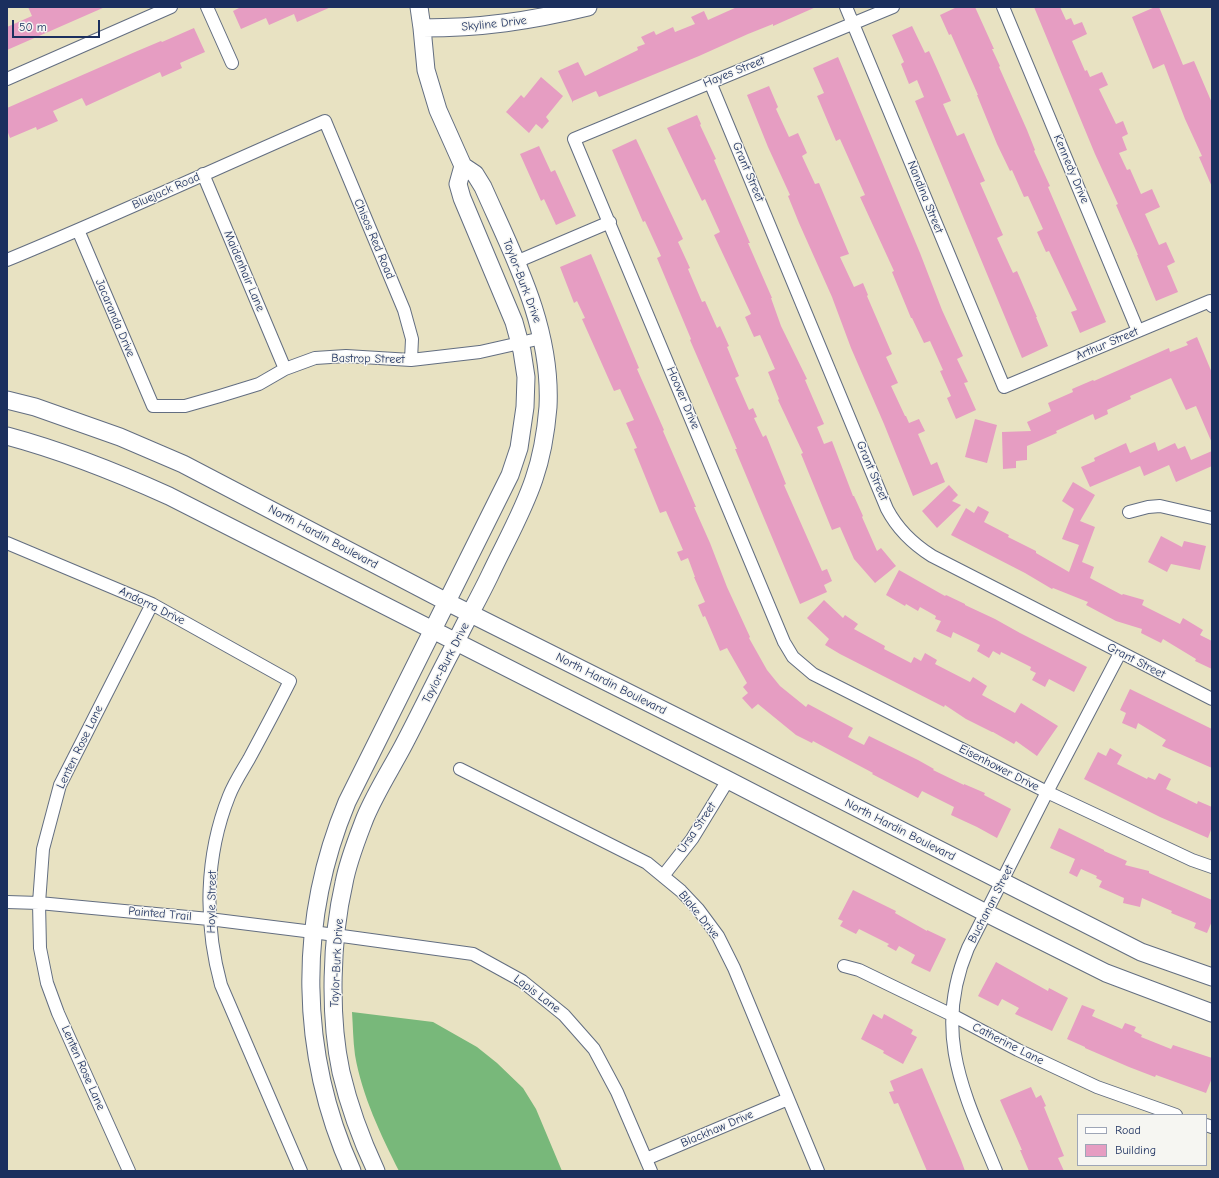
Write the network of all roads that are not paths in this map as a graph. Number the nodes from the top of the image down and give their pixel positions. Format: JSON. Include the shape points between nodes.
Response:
{"nodes":[{"id":1,"x":171,"y":7,"type":"edge"},
{"id":2,"x":207,"y":7,"type":"edge"},
{"id":3,"x":418,"y":7,"type":"edge"},
{"id":4,"x":588,"y":7,"type":"edge"},
{"id":5,"x":846,"y":7,"type":"edge"},
{"id":6,"x":893,"y":7,"type":"edge"},
{"id":7,"x":1003,"y":7,"type":"edge"},
{"id":8,"x":853,"y":23,"type":"junction"},
{"id":9,"x":422,"y":28,"type":"junction"},
{"id":10,"x":232,"y":62,"type":"dead end"},
{"id":11,"x":7,"y":79,"type":"edge"},
{"id":12,"x":710,"y":82,"type":"junction"},
{"id":13,"x":325,"y":121,"type":"joint"},
{"id":14,"x":574,"y":139,"type":"joint"},
{"id":15,"x":463,"y":166,"type":"junction"},
{"id":16,"x":203,"y":174,"type":"junction"},
{"id":17,"x":610,"y":222,"type":"junction"},
{"id":18,"x":78,"y":230,"type":"junction"},
{"id":19,"x":7,"y":260,"type":"edge"},
{"id":20,"x":516,"y":262,"type":"junction"},
{"id":21,"x":1211,"y":304,"type":"edge"},
{"id":22,"x":1138,"y":331,"type":"junction"},
{"id":23,"x":542,"y":338,"type":"junction"},
{"id":24,"x":520,"y":343,"type":"junction"},
{"id":25,"x":411,"y":360,"type":"junction"},
{"id":26,"x":285,"y":369,"type":"junction"},
{"id":27,"x":1004,"y":387,"type":"joint"},
{"id":28,"x":7,"y":400,"type":"edge"},
{"id":29,"x":153,"y":406,"type":"joint"},
{"id":30,"x":7,"y":436,"type":"edge"},
{"id":31,"x":1129,"y":512,"type":"dead end"},
{"id":32,"x":1212,"y":518,"type":"edge"},
{"id":33,"x":7,"y":543,"type":"edge"},
{"id":34,"x":447,"y":602,"type":"junction"},
{"id":35,"x":152,"y":604,"type":"junction"},
{"id":36,"x":471,"y":613,"type":"junction"},
{"id":37,"x":433,"y":630,"type":"junction"},
{"id":38,"x":456,"y":641,"type":"junction"},
{"id":39,"x":1120,"y":653,"type":"junction"},
{"id":40,"x":794,"y":657,"type":"joint"},
{"id":41,"x":290,"y":680,"type":"joint"},
{"id":42,"x":1212,"y":699,"type":"edge"},
{"id":43,"x":460,"y":769,"type":"dead end"},
{"id":44,"x":728,"y":780,"type":"junction"},
{"id":45,"x":1047,"y":792,"type":"junction"},
{"id":46,"x":1212,"y":867,"type":"edge"},
{"id":47,"x":663,"y":876,"type":"junction"},
{"id":48,"x":1002,"y":882,"type":"junction"},
{"id":49,"x":7,"y":902,"type":"edge"},
{"id":50,"x":39,"y":903,"type":"junction"},
{"id":51,"x":986,"y":913,"type":"junction"},
{"id":52,"x":209,"y":919,"type":"junction"},
{"id":53,"x":313,"y":932,"type":"junction"},
{"id":54,"x":336,"y":936,"type":"junction"},
{"id":55,"x":844,"y":966,"type":"dead end"},
{"id":56,"x":1212,"y":977,"type":"edge"},
{"id":57,"x":952,"y":1014,"type":"junction"},
{"id":58,"x":1212,"y":1014,"type":"edge"},
{"id":59,"x":788,"y":1099,"type":"junction"},
{"id":60,"x":1173,"y":1114,"type":"edge"},
{"id":61,"x":646,"y":1159,"type":"junction"},
{"id":62,"x":129,"y":1171,"type":"edge"},
{"id":63,"x":301,"y":1171,"type":"edge"},
{"id":64,"x":352,"y":1171,"type":"edge"},
{"id":65,"x":376,"y":1171,"type":"edge"},
{"id":66,"x":651,"y":1171,"type":"edge"},
{"id":67,"x":818,"y":1171,"type":"edge"},
{"id":68,"x":996,"y":1171,"type":"edge"}],
"edges":[{"from":1,"to":11,"type":"street"},
{"from":2,"to":10,"type":"street"},
{"from":3,"to":9,"type":"main road","name":"Taylor-Burk Drive"},
{"from":4,"to":9,"type":"main road","name":"Skyline Drive","via":[[501,24]]},
{"from":5,"to":8,"type":"street","name":"Nandina Street"},
{"from":6,"to":8,"type":"street","name":"Hayes Street"},
{"from":7,"to":22,"type":"street","name":"Kennedy Drive"},
{"from":8,"to":12,"type":"street","name":"Hayes Street"},
{"from":8,"to":27,"type":"street","name":"Nandina Street"},
{"from":9,"to":15,"type":"main road","name":"Taylor-Burk Drive","via":[[426,70],[431,90]]},
{"from":12,"to":14,"type":"street","name":"Hayes Street"},
{"from":12,"to":39,"type":"street","name":"Grant Street","via":[[887,510],[896,525],[909,539],[932,556]]},
{"from":13,"to":16,"type":"street","name":"Bluejack Road"},
{"from":13,"to":25,"type":"street","name":"Chisos Red Road","via":[[404,310],[412,339]]},
{"from":14,"to":17,"type":"street","name":"Hoover Drive"},
{"from":15,"to":20,"type":"main road","name":"Taylor-Burk Drive","via":[[475,174],[483,186]]},
{"from":15,"to":24,"type":"main road","name":"Taylor-Burk Drive","via":[[458,184],[462,198],[514,322]]},
{"from":16,"to":18,"type":"street","name":"Bluejack Road"},
{"from":16,"to":26,"type":"street","name":"Maidenhair Lane"},
{"from":17,"to":20,"type":"street"},
{"from":17,"to":40,"type":"street","name":"Hoover Drive","via":[[784,642]]},
{"from":18,"to":19,"type":"street","name":"Bluejack Road"},
{"from":18,"to":29,"type":"street","name":"Jacaranda Drive"},
{"from":20,"to":23,"type":"main road","name":"Taylor-Burk Drive","via":[[533,304]]},
{"from":21,"to":22,"type":"street","name":"Arthur Street"},
{"from":22,"to":27,"type":"street","name":"Arthur Street"},
{"from":23,"to":24,"type":"street","name":"Bastrop Street"},
{"from":23,"to":36,"type":"main road","name":"Taylor-Burk Drive","via":[[548,405],[540,458],[534,481]]},
{"from":24,"to":25,"type":"street","name":"Bastrop Street","via":[[480,352]]},
{"from":24,"to":34,"type":"main road","name":"Taylor-Burk Drive","via":[[526,378],[519,448],[510,475]]},
{"from":25,"to":26,"type":"street","name":"Bastrop Street","via":[[346,356],[316,358]]},
{"from":26,"to":29,"type":"street","name":"Bastrop Street","via":[[259,384],[186,406]]},
{"from":28,"to":34,"type":"main road","name":"North Hardin Boulevard","via":[[120,437],[183,464]]},
{"from":30,"to":37,"type":"main road","via":[[90,462],[169,496]]},
{"from":31,"to":32,"type":"street","via":[[1160,506]]},
{"from":33,"to":35,"type":"street","name":"Andorra Drive"},
{"from":34,"to":36,"type":"main road","name":"North Hardin Boulevard"},
{"from":34,"to":37,"type":"main road","name":"Taylor-Burk Drive"},
{"from":35,"to":41,"type":"street","name":"Andorra Drive"},
{"from":35,"to":50,"type":"street","name":"Lenten Rose Lane","via":[[60,785],[43,849]]},
{"from":36,"to":38,"type":"main road","name":"Taylor-Burk Drive"},
{"from":36,"to":48,"type":"main road","name":"North Hardin Boulevard"},
{"from":37,"to":38,"type":"main road"},
{"from":37,"to":53,"type":"main road","name":"Taylor-Burk Drive","via":[[337,825],[323,871]]},
{"from":38,"to":44,"type":"main road"},
{"from":38,"to":54,"type":"main road","name":"Taylor-Burk Drive","via":[[366,817],[344,883]]},
{"from":39,"to":42,"type":"street","name":"Grant Street"},
{"from":39,"to":45,"type":"street","name":"Buchanan Street"},
{"from":40,"to":45,"type":"street","name":"Eisenhower Drive","via":[[813,674]]},
{"from":41,"to":52,"type":"street","name":"Hoyle Street","via":[[229,796],[215,841]]},
{"from":43,"to":47,"type":"street","name":"Blake Drive","via":[[647,863]]},
{"from":44,"to":47,"type":"street","name":"Ursa Street","via":[[692,839]]},
{"from":44,"to":51,"type":"main road"},
{"from":45,"to":46,"type":"street","name":"Eisenhower Drive"},
{"from":45,"to":48,"type":"street","name":"Buchanan Street"},
{"from":47,"to":59,"type":"street","name":"Blake Drive","via":[[698,909],[718,936],[734,968]]},
{"from":48,"to":51,"type":"street","name":"Buchanan Street"},
{"from":48,"to":56,"type":"main road","name":"North Hardin Boulevard","via":[[1141,952]]},
{"from":49,"to":50,"type":"street","name":"Painted Trail"},
{"from":50,"to":52,"type":"street","name":"Painted Trail"},
{"from":50,"to":62,"type":"street","name":"Lenten Rose Lane","via":[[40,948],[47,983]]},
{"from":51,"to":57,"type":"street","name":"Buchanan Street","via":[[964,958]]},
{"from":51,"to":58,"type":"main road","via":[[1106,973]]},
{"from":52,"to":53,"type":"street","name":"Painted Trail"},
{"from":52,"to":63,"type":"street","name":"Hoyle Street","via":[[221,985]]},
{"from":53,"to":54,"type":"street","name":"Painted Trail"},
{"from":53,"to":64,"type":"main road","name":"Taylor-Burk Drive","via":[[310,994],[320,1075],[341,1145]]},
{"from":54,"to":61,"type":"street","name":"Lapis Lane","via":[[473,954],[522,981],[564,1015],[594,1049],[617,1092]]},
{"from":54,"to":65,"type":"main road","name":"Taylor-Burk Drive","via":[[334,1011],[341,1071],[357,1126]]},
{"from":55,"to":57,"type":"street","name":"Catherine Lane","via":[[859,970]]},
{"from":57,"to":60,"type":"street","name":"Catherine Lane","via":[[1018,1050],[1097,1087]]},
{"from":57,"to":68,"type":"street","name":"Buchanan Street","via":[[953,1043],[962,1085]]},
{"from":59,"to":61,"type":"street","name":"Blackhaw Drive"},
{"from":59,"to":67,"type":"street","name":"Blake Drive"},
{"from":61,"to":66,"type":"street","name":"Lapis Lane"}]}
